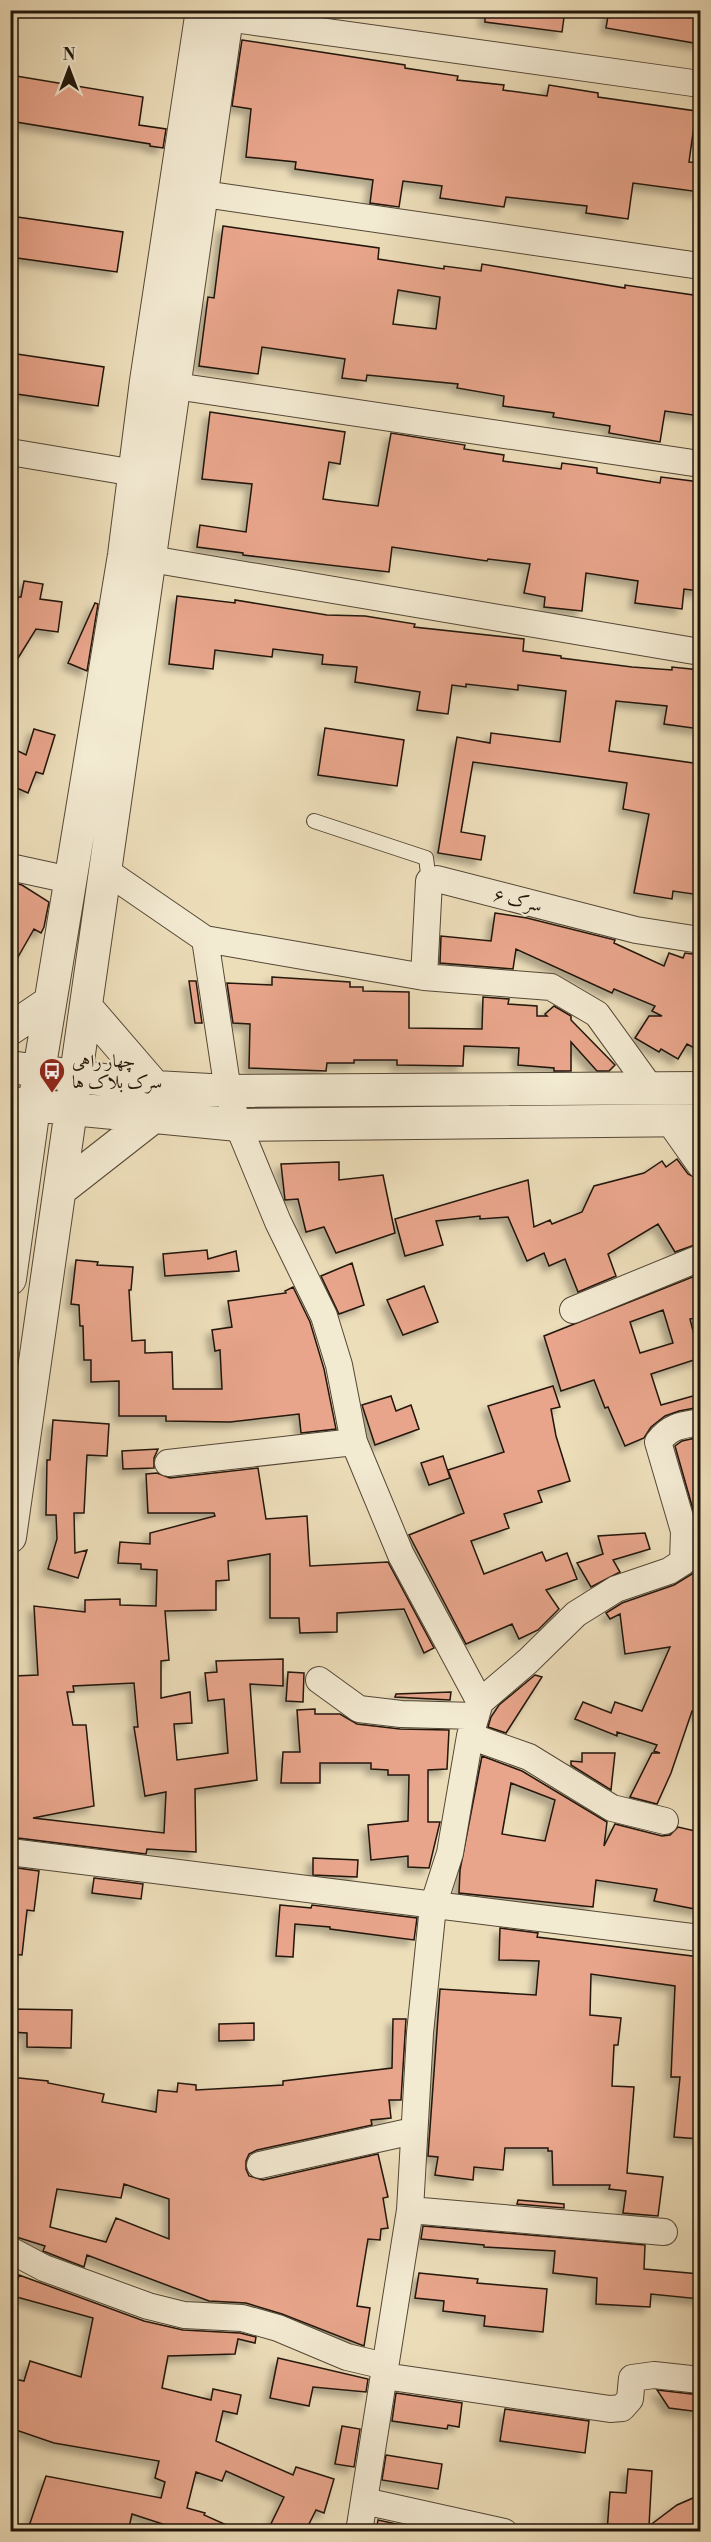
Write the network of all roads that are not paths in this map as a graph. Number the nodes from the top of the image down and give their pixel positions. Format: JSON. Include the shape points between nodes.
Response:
{"nodes":[{"id":1,"x":215,"y":12,"type":"edge"},
{"id":2,"x":700,"y":84,"type":"edge"},
{"id":3,"x":189,"y":192,"type":"junction"},
{"id":4,"x":700,"y":266,"type":"edge"},
{"id":5,"x":160,"y":384,"type":"junction"},
{"id":6,"x":10,"y":452,"type":"edge"},
{"id":7,"x":700,"y":464,"type":"edge"},
{"id":8,"x":135,"y":473,"type":"junction"},
{"id":9,"x":137,"y":556,"type":"junction"},
{"id":10,"x":700,"y":652,"type":"edge"},
{"id":11,"x":314,"y":821,"type":"dead end"},
{"id":12,"x":10,"y":867,"type":"edge"},
{"id":13,"x":106,"y":872,"type":"junction"},
{"id":14,"x":70,"y":880,"type":"junction"},
{"id":15,"x":429,"y":881,"type":"junction"},
{"id":16,"x":205,"y":939,"type":"junction"},
{"id":17,"x":700,"y":940,"type":"edge"},
{"id":18,"x":424,"y":977,"type":"junction"},
{"id":19,"x":50,"y":1002,"type":"junction"},
{"id":20,"x":86,"y":1007,"type":"junction"},
{"id":21,"x":10,"y":1029,"type":"edge"},
{"id":22,"x":25,"y":1069,"type":"edge"},
{"id":23,"x":76,"y":1076,"type":"junction"},
{"id":24,"x":155,"y":1087,"type":"junction"},
{"id":25,"x":700,"y":1088,"type":"edge"},
{"id":26,"x":652,"y":1089,"type":"junction"},
{"id":27,"x":228,"y":1091,"type":"junction"},
{"id":28,"x":22,"y":1104,"type":"edge"},
{"id":29,"x":71,"y":1110,"type":"junction"},
{"id":30,"x":152,"y":1118,"type":"junction"},
{"id":31,"x":700,"y":1120,"type":"edge"},
{"id":32,"x":669,"y":1121,"type":"junction"},
{"id":33,"x":238,"y":1125,"type":"junction"},
{"id":34,"x":700,"y":1165,"type":"edge"},
{"id":35,"x":17,"y":1176,"type":"edge"},
{"id":36,"x":60,"y":1190,"type":"junction"},
{"id":37,"x":700,"y":1258,"type":"edge"},
{"id":38,"x":10,"y":1279,"type":"edge"},
{"id":39,"x":573,"y":1310,"type":"dead end"},
{"id":40,"x":700,"y":1422,"type":"edge"},
{"id":41,"x":354,"y":1442,"type":"junction"},
{"id":42,"x":168,"y":1463,"type":"dead end"},
{"id":43,"x":10,"y":1537,"type":"edge"},
{"id":44,"x":319,"y":1680,"type":"dead end"},
{"id":45,"x":475,"y":1718,"type":"junction"},
{"id":46,"x":665,"y":1821,"type":"dead end"},
{"id":47,"x":10,"y":1852,"type":"edge"},
{"id":48,"x":433,"y":1906,"type":"junction"},
{"id":49,"x":700,"y":1938,"type":"edge"},
{"id":50,"x":413,"y":2131,"type":"junction"},
{"id":51,"x":260,"y":2165,"type":"dead end"},
{"id":52,"x":410,"y":2210,"type":"junction"},
{"id":53,"x":664,"y":2232,"type":"dead end"},
{"id":54,"x":10,"y":2250,"type":"edge"},
{"id":55,"x":384,"y":2371,"type":"junction"},
{"id":56,"x":700,"y":2380,"type":"edge"},
{"id":57,"x":364,"y":2501,"type":"junction"},
{"id":58,"x":359,"y":2532,"type":"edge"},
{"id":59,"x":504,"y":2532,"type":"edge"}],
"edges":[{"from":1,"to":2,"type":"street"},
{"from":1,"to":3,"type":"street"},
{"from":3,"to":4,"type":"street"},
{"from":3,"to":5,"type":"street"},
{"from":5,"to":7,"type":"street"},
{"from":5,"to":8,"type":"street"},
{"from":5,"to":9,"type":"street"},
{"from":6,"to":8,"type":"street"},
{"from":8,"to":9,"type":"street"},
{"from":9,"to":10,"type":"street"},
{"from":9,"to":13,"type":"street"},
{"from":9,"to":14,"type":"street"},
{"from":11,"to":15,"type":"lane","via":[[426,858]]},
{"from":12,"to":14,"type":"street"},
{"from":13,"to":16,"type":"street"},
{"from":13,"to":20,"type":"street"},
{"from":14,"to":19,"type":"street"},
{"from":15,"to":17,"type":"street","name":"سرک ۶","via":[[437,879],[636,930]]},
{"from":15,"to":18,"type":"street"},
{"from":16,"to":18,"type":"street"},
{"from":16,"to":27,"type":"street"},
{"from":18,"to":26,"type":"street","via":[[551,987],[597,1014]]},
{"from":19,"to":21,"type":"street"},
{"from":19,"to":22,"type":"street"},
{"from":20,"to":23,"type":"street"},
{"from":20,"to":24,"type":"street"},
{"from":22,"to":23,"type":"street"},
{"from":22,"to":28,"type":"street"},
{"from":23,"to":24,"type":"street"},
{"from":23,"to":29,"type":"street"},
{"from":24,"to":27,"type":"street"},
{"from":24,"to":30,"type":"street"},
{"from":25,"to":26,"type":"street"},
{"from":26,"to":27,"type":"street"},
{"from":27,"to":33,"type":"street"},
{"from":28,"to":29,"type":"street"},
{"from":28,"to":35,"type":"street"},
{"from":29,"to":30,"type":"street"},
{"from":29,"to":36,"type":"street"},
{"from":30,"to":33,"type":"street"},
{"from":30,"to":36,"type":"street"},
{"from":31,"to":32,"type":"street"},
{"from":32,"to":33,"type":"street"},
{"from":32,"to":34,"type":"street"},
{"from":33,"to":41,"type":"street","via":[[278,1222],[324,1316],[339,1365]]},
{"from":35,"to":38,"type":"street"},
{"from":36,"to":43,"type":"street"},
{"from":37,"to":39,"type":"street"},
{"from":40,"to":45,"type":"street","via":[[674,1426],[658,1442],[684,1531],[683,1562],[669,1571],[616,1589],[576,1614]]},
{"from":41,"to":42,"type":"street"},
{"from":41,"to":45,"type":"street"},
{"from":44,"to":45,"type":"street","via":[[359,1708]]},
{"from":45,"to":46,"type":"street","via":[[612,1808]]},
{"from":45,"to":48,"type":"street","via":[[450,1853]]},
{"from":47,"to":48,"type":"street"},
{"from":48,"to":49,"type":"street"},
{"from":48,"to":50,"type":"street"},
{"from":50,"to":51,"type":"street"},
{"from":50,"to":52,"type":"street"},
{"from":52,"to":53,"type":"street"},
{"from":52,"to":55,"type":"street"},
{"from":54,"to":55,"type":"street","via":[[44,2268],[148,2306],[184,2315],[242,2318],[278,2328]]},
{"from":55,"to":56,"type":"street","via":[[610,2409],[622,2408],[630,2399],[632,2378],[654,2375]]},
{"from":55,"to":57,"type":"street"},
{"from":57,"to":58,"type":"street"},
{"from":57,"to":59,"type":"street"}]}
